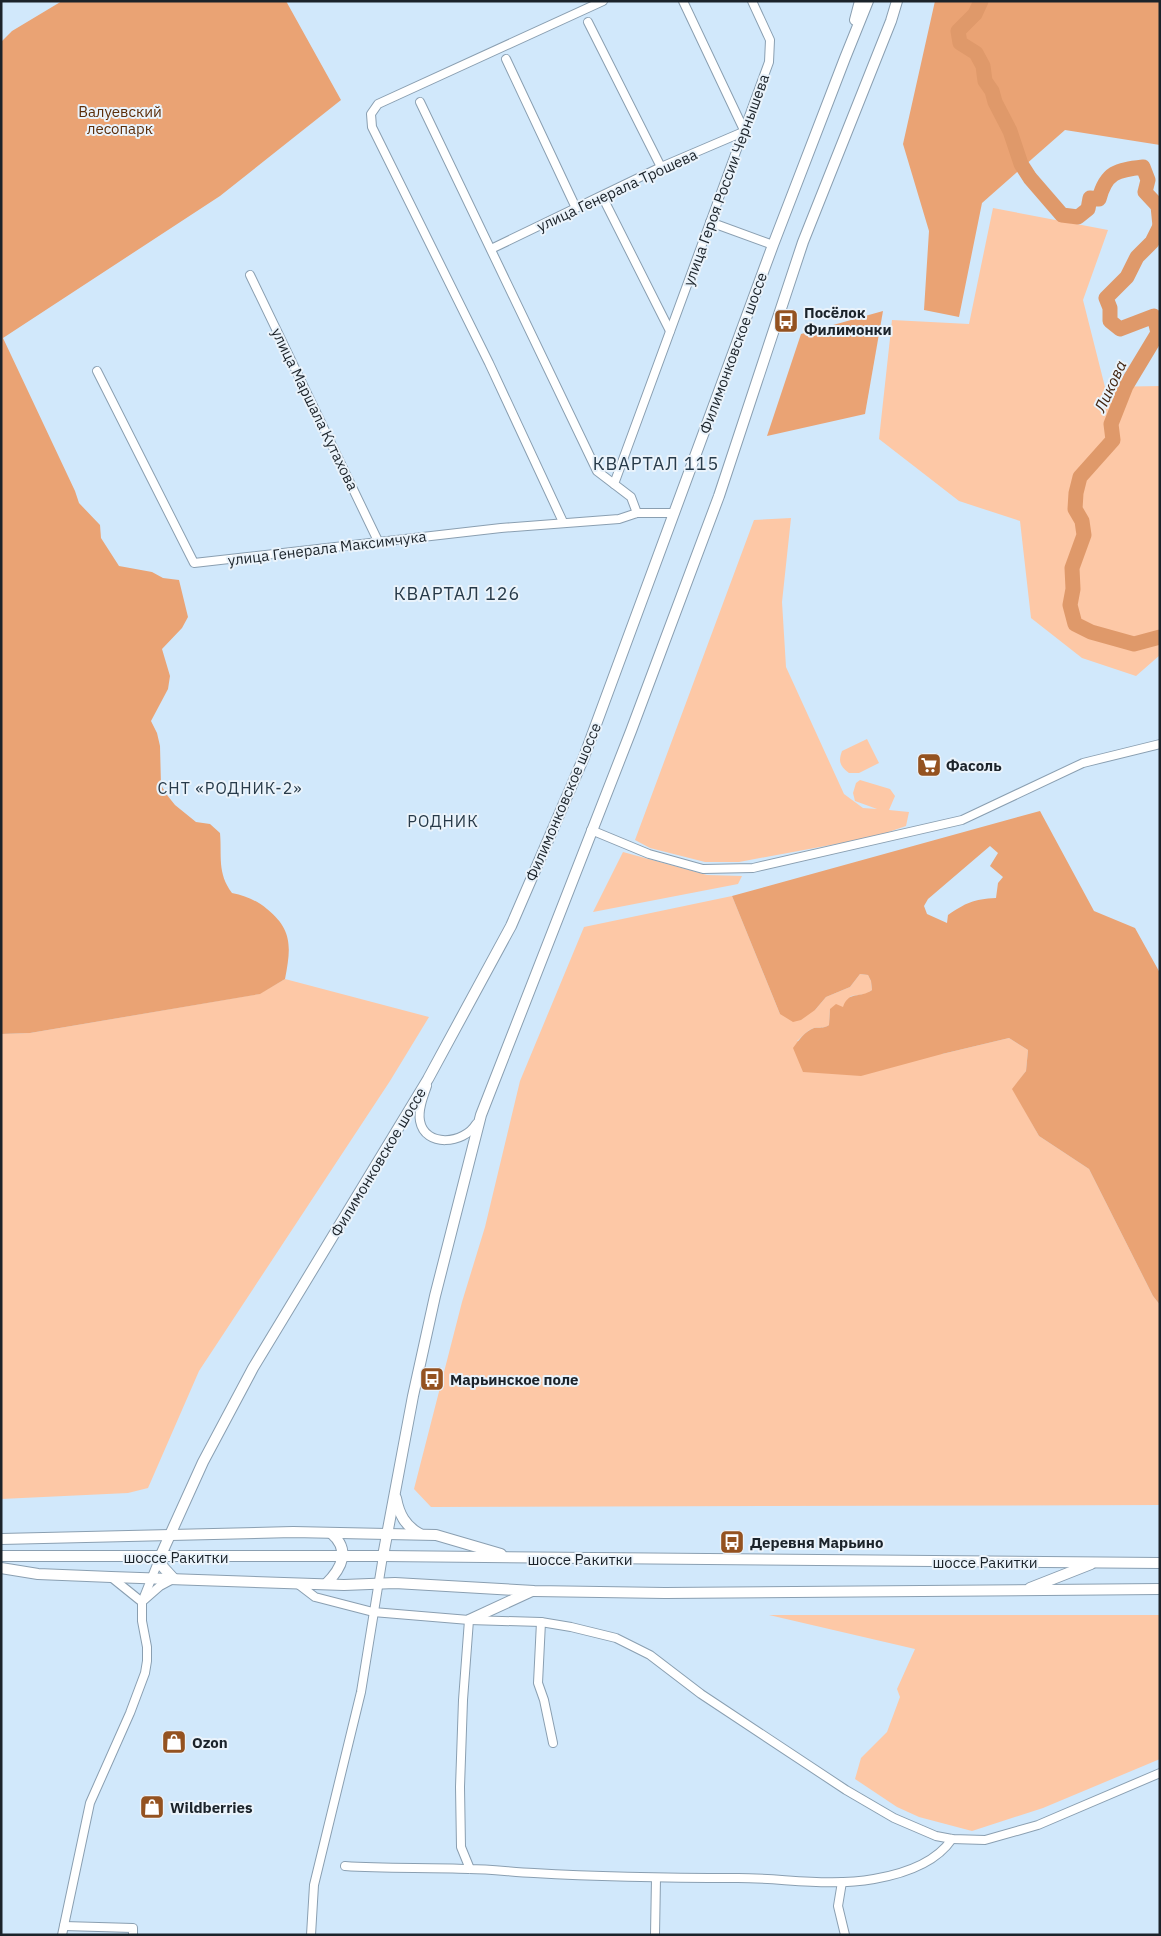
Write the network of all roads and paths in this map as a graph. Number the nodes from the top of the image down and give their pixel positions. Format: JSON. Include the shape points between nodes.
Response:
{"nodes":[{"id":1,"x":603,"y":1,"type":"edge"},
{"id":2,"x":683,"y":1,"type":"edge"},
{"id":3,"x":752,"y":1,"type":"edge"},
{"id":4,"x":860,"y":1,"type":"edge"},
{"id":5,"x":868,"y":1,"type":"edge"},
{"id":6,"x":897,"y":1,"type":"edge"},
{"id":7,"x":588,"y":22,"type":"dead end"},
{"id":8,"x":844,"y":58,"type":"junction"},
{"id":9,"x":506,"y":59,"type":"dead end"},
{"id":10,"x":420,"y":102,"type":"dead end"},
{"id":11,"x":743,"y":131,"type":"junction"},
{"id":12,"x":661,"y":167,"type":"junction"},
{"id":13,"x":602,"y":196,"type":"junction"},
{"id":14,"x":576,"y":208,"type":"junction"},
{"id":15,"x":710,"y":222,"type":"junction"},
{"id":16,"x":773,"y":245,"type":"junction"},
{"id":17,"x":491,"y":249,"type":"junction"},
{"id":18,"x":250,"y":275,"type":"dead end"},
{"id":19,"x":670,"y":331,"type":"junction"},
{"id":20,"x":97,"y":371,"type":"dead end"},
{"id":21,"x":614,"y":484,"type":"junction"},
{"id":22,"x":637,"y":513,"type":"junction"},
{"id":23,"x":674,"y":513,"type":"junction"},
{"id":24,"x":563,"y":522,"type":"junction"},
{"id":25,"x":379,"y":542,"type":"junction"},
{"id":26,"x":1160,"y":744,"type":"edge"},
{"id":27,"x":591,"y":830,"type":"junction"},
{"id":28,"x":428,"y":1079,"type":"junction"},
{"id":29,"x":481,"y":1115,"type":"junction"},
{"id":30,"x":395,"y":1493,"type":"junction"},
{"id":31,"x":331,"y":1533,"type":"junction"},
{"id":32,"x":387,"y":1534,"type":"junction"},
{"id":33,"x":169,"y":1535,"type":"junction"},
{"id":34,"x":420,"y":1535,"type":"junction"},
{"id":35,"x":1,"y":1538,"type":"edge"},
{"id":36,"x":1,"y":1556,"type":"edge"},
{"id":37,"x":343,"y":1556,"type":"junction"},
{"id":38,"x":383,"y":1556,"type":"junction"},
{"id":39,"x":160,"y":1557,"type":"junction"},
{"id":40,"x":514,"y":1558,"type":"junction"},
{"id":41,"x":1095,"y":1562,"type":"junction"},
{"id":42,"x":1160,"y":1563,"type":"edge"},
{"id":43,"x":1,"y":1568,"type":"edge"},
{"id":44,"x":111,"y":1578,"type":"junction"},
{"id":45,"x":150,"y":1578,"type":"junction"},
{"id":46,"x":174,"y":1579,"type":"junction"},
{"id":47,"x":296,"y":1583,"type":"junction"},
{"id":48,"x":326,"y":1584,"type":"junction"},
{"id":49,"x":378,"y":1584,"type":"junction"},
{"id":50,"x":1160,"y":1589,"type":"edge"},
{"id":51,"x":534,"y":1590,"type":"junction"},
{"id":52,"x":1024,"y":1591,"type":"junction"},
{"id":53,"x":142,"y":1602,"type":"junction"},
{"id":54,"x":373,"y":1612,"type":"junction"},
{"id":55,"x":469,"y":1620,"type":"junction"},
{"id":56,"x":541,"y":1622,"type":"junction"},
{"id":57,"x":553,"y":1743,"type":"dead end"},
{"id":58,"x":1160,"y":1773,"type":"edge"},
{"id":59,"x":952,"y":1838,"type":"junction"},
{"id":60,"x":344,"y":1866,"type":"dead end"},
{"id":61,"x":470,"y":1869,"type":"junction"},
{"id":62,"x":656,"y":1878,"type":"junction"},
{"id":63,"x":842,"y":1882,"type":"junction"},
{"id":64,"x":64,"y":1926,"type":"junction"},
{"id":65,"x":62,"y":1935,"type":"edge"},
{"id":66,"x":133,"y":1935,"type":"edge"},
{"id":67,"x":311,"y":1935,"type":"edge"},
{"id":68,"x":655,"y":1935,"type":"edge"},
{"id":69,"x":845,"y":1935,"type":"edge"}],
"edges":[{"from":1,"to":24,"type":"street","via":[[378,104],[372,114],[372,126]]},
{"from":2,"to":11,"type":"street"},
{"from":3,"to":11,"type":"street","name":"улица Героя России Чернышева","via":[[770,40],[769,55],[763,81]]},
{"from":4,"to":8,"type":"main road"},
{"from":5,"to":8,"type":"main road","name":"Филимонковское шоссе"},
{"from":6,"to":27,"type":"main road","name":"Филимонковское шоссе","via":[[892,22],[803,242],[719,496]]},
{"from":7,"to":12,"type":"street"},
{"from":8,"to":16,"type":"main road","name":"Филимонковское шоссе"},
{"from":9,"to":14,"type":"street"},
{"from":10,"to":17,"type":"street"},
{"from":11,"to":12,"type":"street","name":"улица Генерала Трошева"},
{"from":11,"to":15,"type":"street","name":"улица Героя России Чернышева"},
{"from":12,"to":13,"type":"street","name":"улица Генерала Трошева"},
{"from":13,"to":14,"type":"street","name":"улица Генерала Трошева"},
{"from":13,"to":19,"type":"street"},
{"from":14,"to":17,"type":"street","name":"улица Генерала Трошева"},
{"from":15,"to":16,"type":"street"},
{"from":15,"to":19,"type":"street","name":"улица Героя России Чернышева"},
{"from":16,"to":23,"type":"main road","name":"Филимонковское шоссе"},
{"from":17,"to":21,"type":"street","via":[[597,471]]},
{"from":18,"to":25,"type":"street","name":"улица Маршала Кутахова"},
{"from":19,"to":21,"type":"street","name":"улица Героя России Чернышева"},
{"from":20,"to":25,"type":"street","name":"улица Генерала Максимчука","via":[[194,564]]},
{"from":21,"to":22,"type":"street","via":[[631,497]]},
{"from":22,"to":23,"type":"street","name":"улица Генерала Максимчука"},
{"from":22,"to":24,"type":"street","name":"улица Генерала Максимчука","via":[[619,519]]},
{"from":23,"to":28,"type":"main road","name":"Филимонковское шоссе","via":[[584,757],[511,926]]},
{"from":24,"to":25,"type":"street","name":"улица Генерала Максимчука"},
{"from":26,"to":27,"type":"street","via":[[1083,764],[962,820],[753,868],[703,869],[649,854]]},
{"from":27,"to":29,"type":"main road","name":"Филимонковское шоссе"},
{"from":28,"to":29,"type":"street","via":[[419,1113],[420,1124],[426,1134],[450,1141],[464,1137],[472,1131]]},
{"from":28,"to":33,"type":"main road","name":"Филимонковское шоссе","via":[[253,1368]]},
{"from":29,"to":30,"type":"main road","name":"Филимонковское шоссе","via":[[434,1296]]},
{"from":30,"to":32,"type":"main road","name":"Филимонковское шоссе"},
{"from":30,"to":34,"type":"main road","via":[[404,1522]]},
{"from":31,"to":32,"type":"main road"},
{"from":31,"to":33,"type":"main road"},
{"from":31,"to":37,"type":"main road","via":[[341,1544]]},
{"from":32,"to":34,"type":"main road"},
{"from":32,"to":38,"type":"main road","name":"Филимонковское шоссе"},
{"from":33,"to":35,"type":"main road"},
{"from":33,"to":39,"type":"main road","name":"Филимонковское шоссе"},
{"from":34,"to":40,"type":"main road","via":[[436,1535]]},
{"from":36,"to":39,"type":"main road","name":"шоссе Ракитки"},
{"from":37,"to":38,"type":"main road","name":"шоссе Ракитки"},
{"from":37,"to":39,"type":"main road","name":"шоссе Ракитки"},
{"from":37,"to":48,"type":"main road","via":[[337,1572]]},
{"from":38,"to":40,"type":"main road","name":"шоссе Ракитки"},
{"from":38,"to":49,"type":"street","name":"Филимонковское шоссе"},
{"from":39,"to":45,"type":"street"},
{"from":39,"to":46,"type":"main road","via":[[163,1567]]},
{"from":40,"to":41,"type":"main road","name":"шоссе Ракитки"},
{"from":41,"to":42,"type":"main road","name":"шоссе Ракитки"},
{"from":41,"to":52,"type":"main road"},
{"from":43,"to":44,"type":"main road","via":[[38,1574]]},
{"from":44,"to":45,"type":"main road"},
{"from":44,"to":53,"type":"street"},
{"from":45,"to":46,"type":"main road"},
{"from":45,"to":53,"type":"street"},
{"from":46,"to":47,"type":"main road"},
{"from":46,"to":53,"type":"street"},
{"from":47,"to":48,"type":"main road"},
{"from":47,"to":54,"type":"street","via":[[314,1597]]},
{"from":48,"to":49,"type":"main road"},
{"from":49,"to":51,"type":"main road"},
{"from":49,"to":54,"type":"street","name":"Филимонковское шоссе"},
{"from":50,"to":52,"type":"main road"},
{"from":51,"to":52,"type":"main road","via":[[665,1593]]},
{"from":51,"to":55,"type":"main road"},
{"from":53,"to":64,"type":"street","via":[[147,1647],[145,1673],[90,1803]]},
{"from":54,"to":55,"type":"street"},
{"from":54,"to":67,"type":"street","name":"Филимонковское шоссе","via":[[361,1692],[314,1885]]},
{"from":55,"to":56,"type":"street"},
{"from":55,"to":61,"type":"street","via":[[460,1787],[461,1847]]},
{"from":56,"to":57,"type":"street","via":[[538,1683]]},
{"from":56,"to":59,"type":"street","via":[[599,1633],[633,1646],[846,1790],[920,1830]]},
{"from":58,"to":59,"type":"street","via":[[1038,1825],[985,1840]]},
{"from":59,"to":63,"type":"street","via":[[945,1850],[932,1860],[908,1870],[872,1880]]},
{"from":60,"to":61,"type":"street"},
{"from":61,"to":62,"type":"street"},
{"from":62,"to":63,"type":"street"},
{"from":62,"to":68,"type":"street"},
{"from":63,"to":69,"type":"street","via":[[838,1906]]},
{"from":64,"to":65,"type":"street"},
{"from":64,"to":66,"type":"street","via":[[133,1928]]}]}
